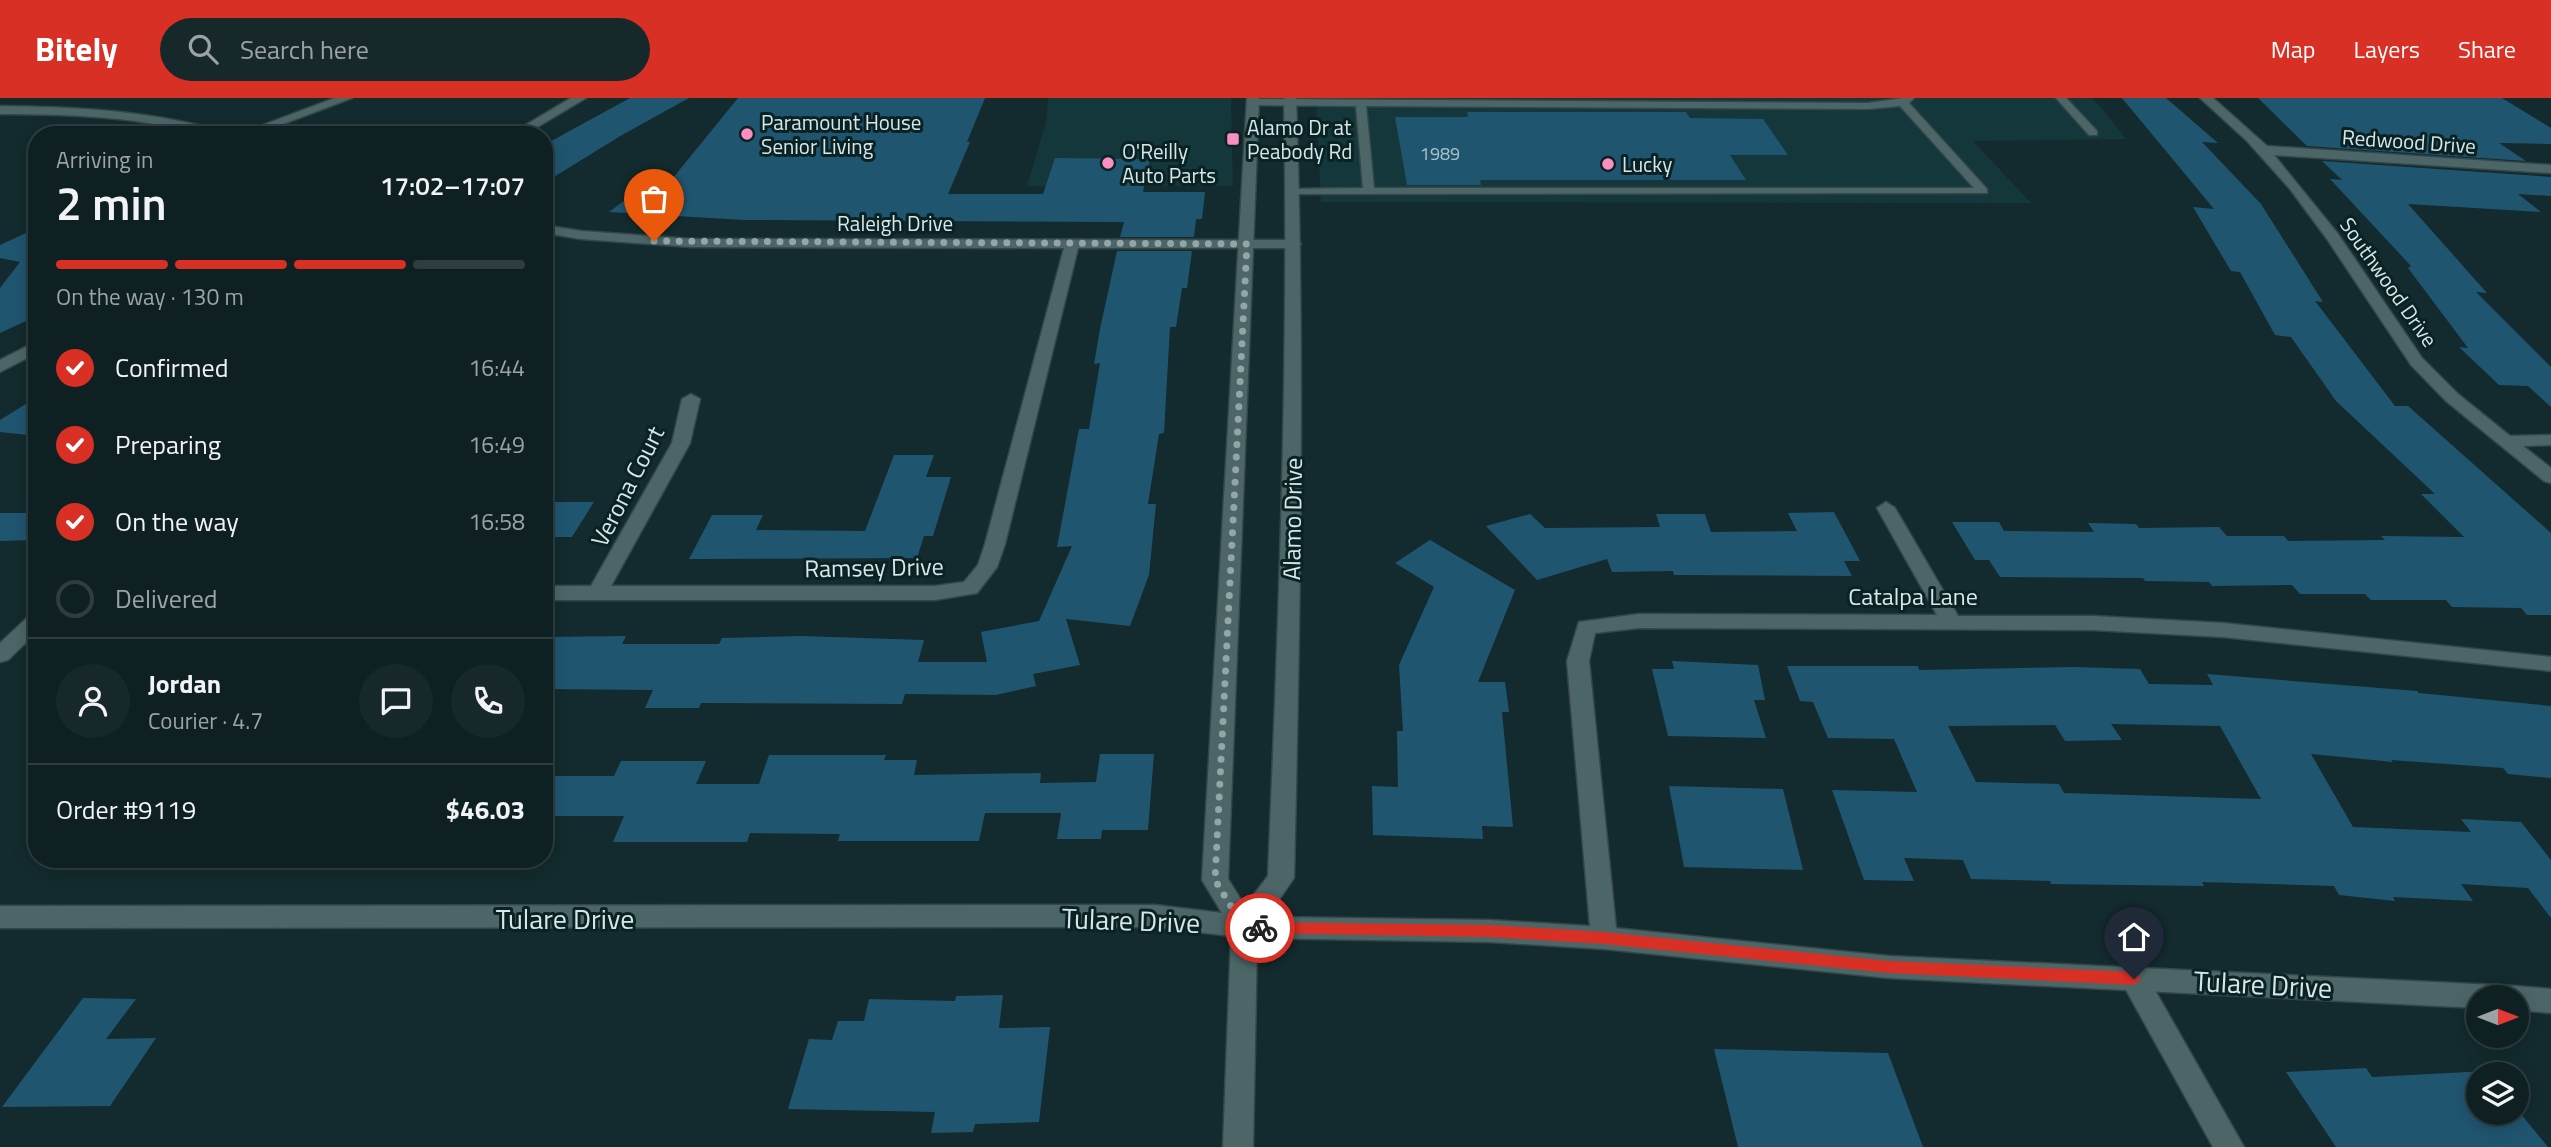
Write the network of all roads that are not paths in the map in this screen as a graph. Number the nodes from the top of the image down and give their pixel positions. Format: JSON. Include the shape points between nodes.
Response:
{"nodes":[{"id":1,"x":346,"y":98,"type":"edge"},
{"id":2,"x":580,"y":98,"type":"edge"},
{"id":3,"x":2061,"y":98,"type":"edge"},
{"id":4,"x":2206,"y":98,"type":"edge"},
{"id":5,"x":1253,"y":100,"type":"edge"},
{"id":6,"x":1906,"y":100,"type":"edge"},
{"id":7,"x":1290,"y":101,"type":"edge"},
{"id":8,"x":1637,"y":101,"type":"edge"},
{"id":9,"x":1362,"y":103,"type":"junction"},
{"id":10,"x":0,"y":110,"type":"edge"},
{"id":11,"x":184,"y":126,"type":"edge"},
{"id":12,"x":267,"y":126,"type":"edge"},
{"id":13,"x":531,"y":126,"type":"edge"},
{"id":14,"x":2094,"y":133,"type":"dead end"},
{"id":15,"x":2264,"y":150,"type":"junction"},
{"id":16,"x":2551,"y":169,"type":"edge"},
{"id":17,"x":1292,"y":191,"type":"junction"},
{"id":18,"x":1369,"y":191,"type":"junction"},
{"id":19,"x":553,"y":230,"type":"edge"},
{"id":20,"x":1072,"y":244,"type":"junction"},
{"id":21,"x":1247,"y":244,"type":"junction"},
{"id":22,"x":1294,"y":244,"type":"junction"},
{"id":23,"x":28,"y":351,"type":"edge"},
{"id":24,"x":0,"y":367,"type":"edge"},
{"id":25,"x":691,"y":398,"type":"dead end"},
{"id":26,"x":2551,"y":440,"type":"edge"},
{"id":27,"x":2508,"y":441,"type":"junction"},
{"id":28,"x":2551,"y":477,"type":"edge"},
{"id":29,"x":1886,"y":508,"type":"dead end"},
{"id":30,"x":598,"y":592,"type":"junction"},
{"id":31,"x":553,"y":593,"type":"edge"},
{"id":32,"x":1951,"y":622,"type":"junction"},
{"id":33,"x":28,"y":629,"type":"edge"},
{"id":34,"x":0,"y":655,"type":"edge"},
{"id":35,"x":2551,"y":664,"type":"edge"},
{"id":36,"x":0,"y":918,"type":"edge"},
{"id":37,"x":1244,"y":928,"type":"junction"},
{"id":38,"x":1604,"y":938,"type":"junction"},
{"id":39,"x":2134,"y":979,"type":"junction"},
{"id":40,"x":2466,"y":996,"type":"edge"},
{"id":41,"x":2529,"y":999,"type":"edge"},
{"id":42,"x":2551,"y":1001,"type":"edge"},
{"id":43,"x":1238,"y":1147,"type":"edge"},
{"id":44,"x":2229,"y":1147,"type":"edge"}],
"edges":[{"from":1,"to":12,"type":"street"},
{"from":2,"to":13,"type":"street"},
{"from":3,"to":14,"type":"lane"},
{"from":4,"to":15,"type":"street","name":"Southwood Drive"},
{"from":5,"to":7,"type":"lane"},
{"from":5,"to":21,"type":"street"},
{"from":6,"to":8,"type":"lane","via":[[1868,106]]},
{"from":6,"to":18,"type":"lane","via":[[1983,191]]},
{"from":7,"to":9,"type":"lane"},
{"from":7,"to":17,"type":"street","name":"Alamo Drive"},
{"from":8,"to":9,"type":"lane"},
{"from":9,"to":18,"type":"lane"},
{"from":10,"to":11,"type":"street","via":[[105,113]]},
{"from":15,"to":16,"type":"street","name":"Redwood Drive"},
{"from":15,"to":27,"type":"street","name":"Southwood Drive","via":[[2331,236],[2402,343],[2435,381]]},
{"from":17,"to":18,"type":"lane"},
{"from":17,"to":22,"type":"street","name":"Alamo Drive"},
{"from":19,"to":20,"type":"street","name":"Raleigh Drive","via":[[692,243]]},
{"from":20,"to":21,"type":"street","name":"Raleigh Drive"},
{"from":20,"to":30,"type":"street","name":"Ramsey Drive","via":[[995,544],[987,566],[970,588],[935,593]]},
{"from":21,"to":22,"type":"street","name":"Raleigh Drive"},
{"from":21,"to":37,"type":"street","via":[[1215,880]]},
{"from":22,"to":37,"type":"street","name":"Alamo Drive","via":[[1293,524],[1281,878]]},
{"from":23,"to":24,"type":"street"},
{"from":25,"to":30,"type":"street","name":"Verona Court","via":[[681,443]]},
{"from":26,"to":27,"type":"street"},
{"from":27,"to":28,"type":"street","name":"Southwood Drive"},
{"from":29,"to":32,"type":"street"},
{"from":30,"to":31,"type":"street","name":"Ramsey Drive"},
{"from":32,"to":35,"type":"street","name":"Catalpa Lane","via":[[2223,630]]},
{"from":32,"to":38,"type":"street","name":"Catalpa Lane","via":[[1639,621],[1586,627],[1578,660]]},
{"from":33,"to":34,"type":"street"},
{"from":36,"to":37,"type":"street","name":"Tulare Drive","via":[[1155,916]]},
{"from":37,"to":38,"type":"street","name":"Tulare Drive","via":[[1490,931]]},
{"from":37,"to":43,"type":"street"},
{"from":38,"to":39,"type":"street","name":"Tulare Drive","via":[[1889,967]]},
{"from":39,"to":40,"type":"street","name":"Tulare Drive"},
{"from":39,"to":44,"type":"street"},
{"from":41,"to":42,"type":"street","name":"Tulare Drive"}]}
